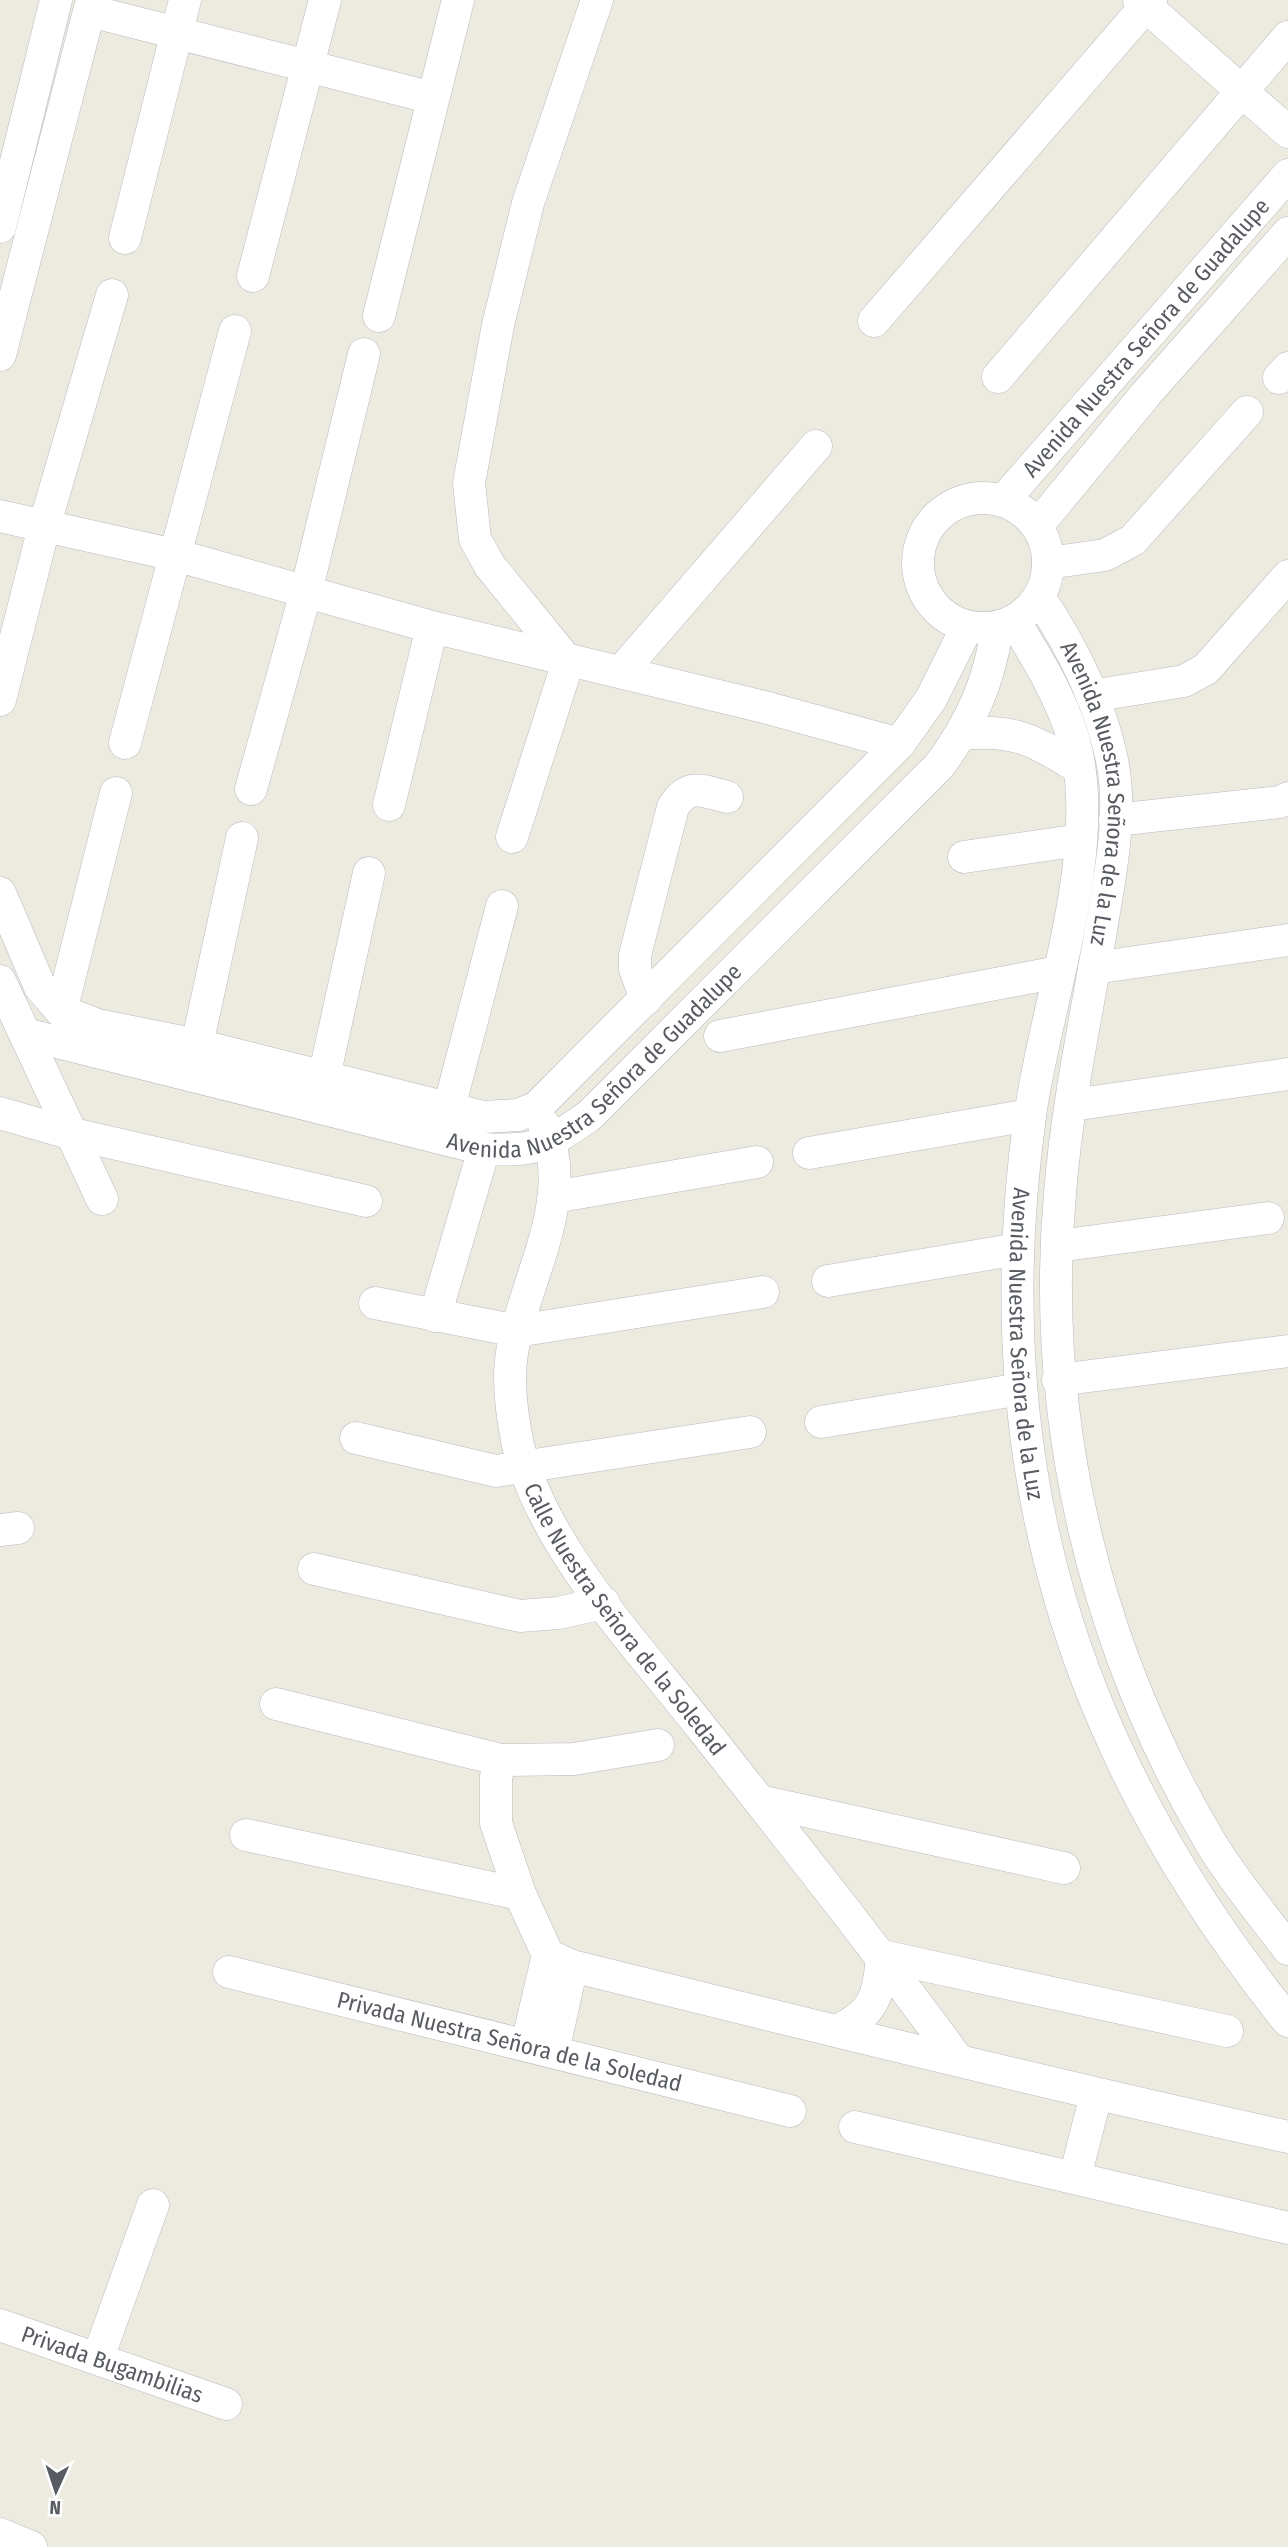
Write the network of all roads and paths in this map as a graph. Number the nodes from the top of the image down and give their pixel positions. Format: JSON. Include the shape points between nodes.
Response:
{"nodes":[{"id":1,"x":56,"y":0,"type":"edge"},
{"id":2,"x":185,"y":0,"type":"edge"},
{"id":3,"x":325,"y":0,"type":"edge"},
{"id":4,"x":458,"y":0,"type":"edge"},
{"id":5,"x":597,"y":0,"type":"edge"},
{"id":6,"x":1145,"y":2,"type":"edge"},
{"id":7,"x":91,"y":6,"type":"edge"},
{"id":8,"x":176,"y":34,"type":"junction"},
{"id":9,"x":1288,"y":37,"type":"edge"},
{"id":10,"x":307,"y":66,"type":"junction"},
{"id":11,"x":1240,"y":90,"type":"junction"},
{"id":12,"x":433,"y":98,"type":"junction"},
{"id":13,"x":1288,"y":132,"type":"edge"},
{"id":14,"x":1288,"y":175,"type":"edge"},
{"id":15,"x":0,"y":227,"type":"edge"},
{"id":16,"x":1288,"y":233,"type":"edge"},
{"id":17,"x":125,"y":238,"type":"dead end"},
{"id":18,"x":253,"y":276,"type":"dead end"},
{"id":19,"x":112,"y":295,"type":"dead end"},
{"id":20,"x":379,"y":316,"type":"dead end"},
{"id":21,"x":874,"y":321,"type":"dead end"},
{"id":22,"x":235,"y":331,"type":"dead end"},
{"id":23,"x":364,"y":354,"type":"dead end"},
{"id":24,"x":0,"y":355,"type":"edge"},
{"id":25,"x":998,"y":377,"type":"dead end"},
{"id":26,"x":1247,"y":412,"type":"dead end"},
{"id":27,"x":816,"y":446,"type":"dead end"},
{"id":28,"x":1003,"y":501,"type":"junction"},
{"id":29,"x":0,"y":516,"type":"edge"},
{"id":30,"x":1037,"y":526,"type":"junction"},
{"id":31,"x":44,"y":527,"type":"junction"},
{"id":32,"x":175,"y":555,"type":"junction"},
{"id":33,"x":1048,"y":563,"type":"junction"},
{"id":34,"x":1288,"y":576,"type":"edge"},
{"id":35,"x":306,"y":592,"type":"junction"},
{"id":36,"x":1039,"y":597,"type":"junction"},
{"id":37,"x":993,"y":625,"type":"junction"},
{"id":38,"x":432,"y":627,"type":"junction"},
{"id":39,"x":568,"y":662,"type":"junction"},
{"id":40,"x":621,"y":673,"type":"junction"},
{"id":41,"x":1092,"y":696,"type":"junction"},
{"id":42,"x":0,"y":700,"type":"edge"},
{"id":43,"x":963,"y":734,"type":"junction"},
{"id":44,"x":125,"y":743,"type":"dead end"},
{"id":45,"x":899,"y":744,"type":"junction"},
{"id":46,"x":1079,"y":768,"type":"junction"},
{"id":47,"x":251,"y":789,"type":"dead end"},
{"id":48,"x":116,"y":793,"type":"dead end"},
{"id":49,"x":727,"y":797,"type":"dead end"},
{"id":50,"x":1288,"y":798,"type":"edge"},
{"id":51,"x":389,"y":805,"type":"dead end"},
{"id":52,"x":1115,"y":820,"type":"junction"},
{"id":53,"x":512,"y":837,"type":"dead end"},
{"id":54,"x":242,"y":838,"type":"dead end"},
{"id":55,"x":1080,"y":840,"type":"junction"},
{"id":56,"x":964,"y":856,"type":"dead end"},
{"id":57,"x":369,"y":873,"type":"dead end"},
{"id":58,"x":0,"y":893,"type":"edge"},
{"id":59,"x":502,"y":906,"type":"dead end"},
{"id":60,"x":1288,"y":940,"type":"edge"},
{"id":61,"x":1094,"y":968,"type":"junction"},
{"id":62,"x":1059,"y":972,"type":"junction"},
{"id":63,"x":0,"y":981,"type":"edge"},
{"id":64,"x":646,"y":999,"type":"junction"},
{"id":65,"x":61,"y":1011,"type":"junction"},
{"id":66,"x":25,"y":1034,"type":"junction"},
{"id":67,"x":720,"y":1036,"type":"dead end"},
{"id":68,"x":197,"y":1045,"type":"junction"},
{"id":69,"x":1288,"y":1074,"type":"edge"},
{"id":70,"x":324,"y":1077,"type":"junction"},
{"id":71,"x":1072,"y":1105,"type":"junction"},
{"id":72,"x":449,"y":1108,"type":"junction"},
{"id":73,"x":536,"y":1108,"type":"junction"},
{"id":74,"x":0,"y":1113,"type":"edge"},
{"id":75,"x":1030,"y":1115,"type":"junction"},
{"id":76,"x":69,"y":1133,"type":"junction"},
{"id":77,"x":551,"y":1142,"type":"junction"},
{"id":78,"x":484,"y":1149,"type":"junction"},
{"id":79,"x":808,"y":1153,"type":"dead end"},
{"id":80,"x":757,"y":1161,"type":"dead end"},
{"id":81,"x":554,"y":1197,"type":"junction"},
{"id":82,"x":102,"y":1199,"type":"dead end"},
{"id":83,"x":366,"y":1200,"type":"dead end"},
{"id":84,"x":1268,"y":1218,"type":"dead end"},
{"id":85,"x":1058,"y":1246,"type":"junction"},
{"id":86,"x":1018,"y":1249,"type":"junction"},
{"id":87,"x":828,"y":1281,"type":"dead end"},
{"id":88,"x":763,"y":1292,"type":"dead end"},
{"id":89,"x":375,"y":1303,"type":"dead end"},
{"id":90,"x":435,"y":1316,"type":"junction"},
{"id":91,"x":517,"y":1331,"type":"junction"},
{"id":92,"x":1288,"y":1351,"type":"edge"},
{"id":93,"x":1058,"y":1380,"type":"junction"},
{"id":94,"x":1021,"y":1389,"type":"junction"},
{"id":95,"x":821,"y":1422,"type":"dead end"},
{"id":96,"x":750,"y":1432,"type":"dead end"},
{"id":97,"x":356,"y":1438,"type":"dead end"},
{"id":98,"x":524,"y":1468,"type":"junction"},
{"id":99,"x":314,"y":1569,"type":"dead end"},
{"id":100,"x":604,"y":1603,"type":"junction"},
{"id":101,"x":276,"y":1704,"type":"dead end"},
{"id":102,"x":658,"y":1745,"type":"dead end"},
{"id":103,"x":500,"y":1760,"type":"junction"},
{"id":104,"x":760,"y":1801,"type":"junction"},
{"id":105,"x":246,"y":1835,"type":"dead end"},
{"id":106,"x":1064,"y":1868,"type":"dead end"},
{"id":107,"x":520,"y":1894,"type":"junction"},
{"id":108,"x":1252,"y":1901,"type":"junction"},
{"id":109,"x":1218,"y":1928,"type":"junction"},
{"id":110,"x":1288,"y":1949,"type":"edge"},
{"id":111,"x":882,"y":1956,"type":"junction"},
{"id":112,"x":560,"y":1960,"type":"junction"},
{"id":113,"x":229,"y":1972,"type":"dead end"},
{"id":114,"x":1288,"y":2021,"type":"edge"},
{"id":115,"x":836,"y":2031,"type":"junction"},
{"id":116,"x":1227,"y":2031,"type":"dead end"},
{"id":117,"x":540,"y":2048,"type":"junction"},
{"id":118,"x":958,"y":2060,"type":"junction"},
{"id":119,"x":1096,"y":2095,"type":"junction"},
{"id":120,"x":790,"y":2111,"type":"dead end"},
{"id":121,"x":855,"y":2127,"type":"dead end"},
{"id":122,"x":1288,"y":2137,"type":"edge"},
{"id":123,"x":1075,"y":2177,"type":"junction"},
{"id":124,"x":153,"y":2205,"type":"dead end"},
{"id":125,"x":1288,"y":2228,"type":"edge"},
{"id":126,"x":0,"y":2325,"type":"edge"},
{"id":127,"x":98,"y":2358,"type":"junction"},
{"id":128,"x":226,"y":2404,"type":"dead end"},
{"id":129,"x":0,"y":2534,"type":"edge"},
{"id":130,"x":31,"y":2547,"type":"edge"}],
"edges":[{"from":1,"to":15,"type":"street"},
{"from":2,"to":8,"type":"street"},
{"from":3,"to":10,"type":"street"},
{"from":4,"to":12,"type":"street"},
{"from":5,"to":39,"type":"street","via":[[528,203],[498,325],[469,483],[475,539],[490,566]]},
{"from":6,"to":11,"type":"street"},
{"from":6,"to":21,"type":"street"},
{"from":7,"to":8,"type":"street"},
{"from":7,"to":24,"type":"street"},
{"from":8,"to":10,"type":"street"},
{"from":8,"to":17,"type":"street"},
{"from":9,"to":11,"type":"street"},
{"from":10,"to":12,"type":"street"},
{"from":10,"to":18,"type":"street"},
{"from":11,"to":13,"type":"street"},
{"from":11,"to":25,"type":"street"},
{"from":12,"to":20,"type":"street"},
{"from":14,"to":28,"type":"street","name":"Avenida Nuestra Señora de Guadalupe"},
{"from":16,"to":30,"type":"street","name":"Avenida Nuestra Señora de Guadalupe"},
{"from":19,"to":31,"type":"street"},
{"from":22,"to":32,"type":"street"},
{"from":23,"to":35,"type":"street"},
{"from":26,"to":33,"type":"street","via":[[1133,540],[1105,555]]},
{"from":27,"to":40,"type":"street"},
{"from":28,"to":30,"type":"street"},
{"from":28,"to":37,"type":"street","via":[[959,502],[940,513],[925,530],[918,551],[917,573],[928,599],[947,616]]},
{"from":29,"to":31,"type":"street"},
{"from":30,"to":33,"type":"street"},
{"from":31,"to":32,"type":"street"},
{"from":31,"to":42,"type":"street"},
{"from":32,"to":35,"type":"street"},
{"from":32,"to":44,"type":"street"},
{"from":33,"to":36,"type":"street"},
{"from":34,"to":41,"type":"street","via":[[1196,677]]},
{"from":35,"to":38,"type":"street"},
{"from":35,"to":47,"type":"street"},
{"from":36,"to":37,"type":"street"},
{"from":36,"to":41,"type":"street","name":"Avenida Nuestra Señora de la Luz"},
{"from":37,"to":43,"type":"street","name":"Avenida Nuestra Señora de Guadalupe","via":[[993,657],[982,695]]},
{"from":37,"to":45,"type":"street","name":"Avenida Nuestra Señora de Guadalupe"},
{"from":37,"to":46,"type":"street","name":"Avenida Nuestra Señora de la Luz","via":[[1050,679]]},
{"from":38,"to":39,"type":"street"},
{"from":38,"to":51,"type":"street"},
{"from":39,"to":40,"type":"street"},
{"from":39,"to":53,"type":"street"},
{"from":40,"to":45,"type":"street"},
{"from":41,"to":52,"type":"street","name":"Avenida Nuestra Señora de la Luz","via":[[1112,761]]},
{"from":43,"to":46,"type":"street","via":[[1010,733],[1038,742]]},
{"from":43,"to":77,"type":"street","name":"Avenida Nuestra Señora de Guadalupe","via":[[939,766],[590,1115]]},
{"from":45,"to":64,"type":"street","name":"Avenida Nuestra Señora de Guadalupe"},
{"from":46,"to":55,"type":"street","name":"Avenida Nuestra Señora de la Luz"},
{"from":48,"to":65,"type":"street"},
{"from":49,"to":64,"type":"street","via":[[694,790],[684,792],[673,807],[635,955]]},
{"from":50,"to":52,"type":"street"},
{"from":52,"to":61,"type":"street","name":"Avenida Nuestra Señora de la Luz"},
{"from":54,"to":68,"type":"street"},
{"from":55,"to":56,"type":"street"},
{"from":55,"to":62,"type":"street","name":"Avenida Nuestra Señora de la Luz"},
{"from":57,"to":70,"type":"street"},
{"from":58,"to":65,"type":"street","via":[[40,986]]},
{"from":59,"to":72,"type":"street"},
{"from":60,"to":61,"type":"street"},
{"from":61,"to":71,"type":"street","name":"Avenida Nuestra Señora de la Luz"},
{"from":62,"to":67,"type":"street"},
{"from":62,"to":75,"type":"street","name":"Avenida Nuestra Señora de la Luz"},
{"from":63,"to":66,"type":"street"},
{"from":64,"to":73,"type":"street","name":"Avenida Nuestra Señora de Guadalupe"},
{"from":65,"to":68,"type":"street","name":"Avenida Nuestra Señora de Guadalupe","via":[[97,1024]]},
{"from":66,"to":76,"type":"street"},
{"from":66,"to":78,"type":"street","name":"Avenida Nuestra Señora de Guadalupe"},
{"from":68,"to":70,"type":"street","name":"Avenida Nuestra Señora de Guadalupe"},
{"from":69,"to":71,"type":"street"},
{"from":70,"to":72,"type":"street","name":"Avenida Nuestra Señora de Guadalupe"},
{"from":71,"to":85,"type":"street","name":"Avenida Nuestra Señora de la Luz"},
{"from":72,"to":73,"type":"street","name":"Avenida Nuestra Señora de Guadalupe","via":[[500,1117]]},
{"from":73,"to":77,"type":"street","name":"Calle Nuestra Señora de la Soledad"},
{"from":74,"to":76,"type":"street"},
{"from":75,"to":79,"type":"street"},
{"from":75,"to":86,"type":"street","name":"Avenida Nuestra Señora de la Luz"},
{"from":76,"to":82,"type":"street"},
{"from":76,"to":83,"type":"street"},
{"from":77,"to":78,"type":"street","name":"Avenida Nuestra Señora de Guadalupe","via":[[524,1150]]},
{"from":77,"to":81,"type":"street","name":"Calle Nuestra Señora de la Soledad"},
{"from":78,"to":90,"type":"street"},
{"from":80,"to":81,"type":"street"},
{"from":81,"to":91,"type":"street","name":"Calle Nuestra Señora de la Soledad"},
{"from":84,"to":85,"type":"street"},
{"from":85,"to":93,"type":"street","name":"Avenida Nuestra Señora de la Luz"},
{"from":86,"to":87,"type":"street"},
{"from":86,"to":94,"type":"street","name":"Avenida Nuestra Señora de la Luz"},
{"from":88,"to":91,"type":"street"},
{"from":89,"to":90,"type":"street"},
{"from":90,"to":91,"type":"street"},
{"from":91,"to":98,"type":"street","name":"Calle Nuestra Señora de la Soledad","via":[[511,1392]]},
{"from":92,"to":93,"type":"street"},
{"from":93,"to":108,"type":"street","name":"Avenida Nuestra Señora de la Luz","via":[[1087,1547],[1133,1688],[1188,1802]]},
{"from":94,"to":95,"type":"street"},
{"from":94,"to":109,"type":"street","name":"Avenida Nuestra Señora de la Luz","via":[[1031,1481],[1049,1563],[1083,1674],[1144,1808]]},
{"from":96,"to":98,"type":"street"},
{"from":97,"to":98,"type":"street","via":[[485,1470]]},
{"from":98,"to":100,"type":"street","name":"Calle Nuestra Señora de la Soledad","via":[[544,1516]]},
{"from":99,"to":100,"type":"street","via":[[520,1616]]},
{"from":100,"to":104,"type":"street","name":"Calle Nuestra Señora de la Soledad"},
{"from":101,"to":103,"type":"street"},
{"from":102,"to":103,"type":"street","via":[[574,1759]]},
{"from":103,"to":107,"type":"street","via":[[496,1823]]},
{"from":104,"to":106,"type":"street"},
{"from":104,"to":111,"type":"street","name":"Calle Nuestra Señora de la Soledad"},
{"from":105,"to":107,"type":"street"},
{"from":107,"to":112,"type":"street"},
{"from":108,"to":109,"type":"street"},
{"from":108,"to":110,"type":"street","name":"Avenida Nuestra Señora de la Luz"},
{"from":109,"to":114,"type":"street","name":"Avenida Nuestra Señora de la Luz"},
{"from":111,"to":115,"type":"street","via":[[872,2004],[858,2021]]},
{"from":111,"to":116,"type":"street"},
{"from":111,"to":118,"type":"street","name":"Calle Nuestra Señora de la Soledad"},
{"from":112,"to":115,"type":"street"},
{"from":112,"to":117,"type":"street"},
{"from":113,"to":117,"type":"street","name":"Privada Nuestra Señora de la Soledad"},
{"from":115,"to":118,"type":"street"},
{"from":117,"to":120,"type":"street","name":"Privada Nuestra Señora de la Soledad"},
{"from":118,"to":119,"type":"street"},
{"from":119,"to":122,"type":"street"},
{"from":119,"to":123,"type":"street"},
{"from":121,"to":123,"type":"street"},
{"from":123,"to":125,"type":"street"},
{"from":124,"to":127,"type":"street"},
{"from":126,"to":127,"type":"street","name":"Privada Bugambilias"},
{"from":127,"to":128,"type":"street","name":"Privada Bugambilias"},
{"from":129,"to":130,"type":"street"}]}
